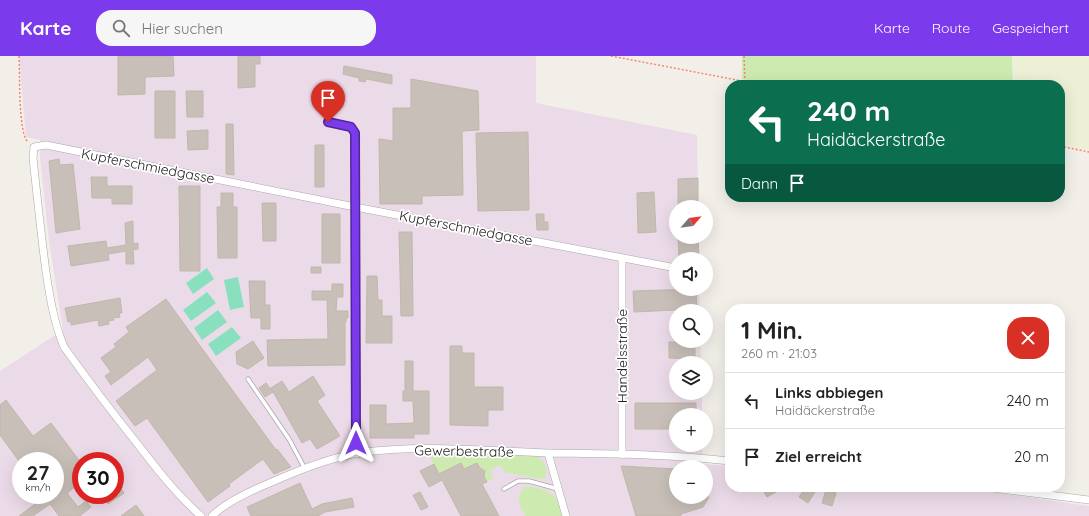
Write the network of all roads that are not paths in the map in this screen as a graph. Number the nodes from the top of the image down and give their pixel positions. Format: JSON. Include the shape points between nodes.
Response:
{"nodes":[{"id":1,"x":328,"y":122,"type":"dead end"},
{"id":2,"x":355,"y":207,"type":"junction"},
{"id":3,"x":622,"y":258,"type":"junction"},
{"id":4,"x":669,"y":267,"type":"edge"},
{"id":5,"x":248,"y":379,"type":"dead end"},
{"id":6,"x":548,"y":453,"type":"junction"},
{"id":7,"x":357,"y":454,"type":"junction"},
{"id":8,"x":622,"y":455,"type":"junction"},
{"id":9,"x":725,"y":461,"type":"edge"},
{"id":10,"x":305,"y":469,"type":"junction"},
{"id":11,"x":504,"y":489,"type":"dead end"},
{"id":12,"x":558,"y":490,"type":"junction"},
{"id":13,"x":1026,"y":492,"type":"edge"},
{"id":14,"x":1089,"y":500,"type":"edge"},
{"id":15,"x":201,"y":516,"type":"edge"},
{"id":16,"x":212,"y":516,"type":"edge"},
{"id":17,"x":566,"y":516,"type":"edge"}],
"edges":[{"from":1,"to":2,"type":"street","via":[[351,127],[355,133]]},
{"from":2,"to":3,"type":"street","name":"Kupferschmiedgasse"},
{"from":2,"to":7,"type":"street"},
{"from":2,"to":15,"type":"street","name":"Kupferschmiedgasse","via":[[46,145],[34,147],[43,250],[54,318],[64,347],[163,476]]},
{"from":3,"to":4,"type":"street","name":"Kupferschmiedgasse"},
{"from":3,"to":8,"type":"street","name":"Handelsstraße"},
{"from":5,"to":10,"type":"lane","via":[[289,439]]},
{"from":6,"to":7,"type":"street","name":"Gewerbestraße","via":[[404,450]]},
{"from":6,"to":8,"type":"street","name":"Gewerbestraße"},
{"from":6,"to":12,"type":"street"},
{"from":7,"to":10,"type":"street","name":"Gewerbestraße"},
{"from":8,"to":9,"type":"street","name":"Gewerbestraße"},
{"from":10,"to":16,"type":"street","name":"Gewerbestraße","via":[[260,487]]},
{"from":11,"to":12,"type":"lane","via":[[518,481],[529,481]]},
{"from":12,"to":17,"type":"street"},
{"from":13,"to":14,"type":"street"}]}
